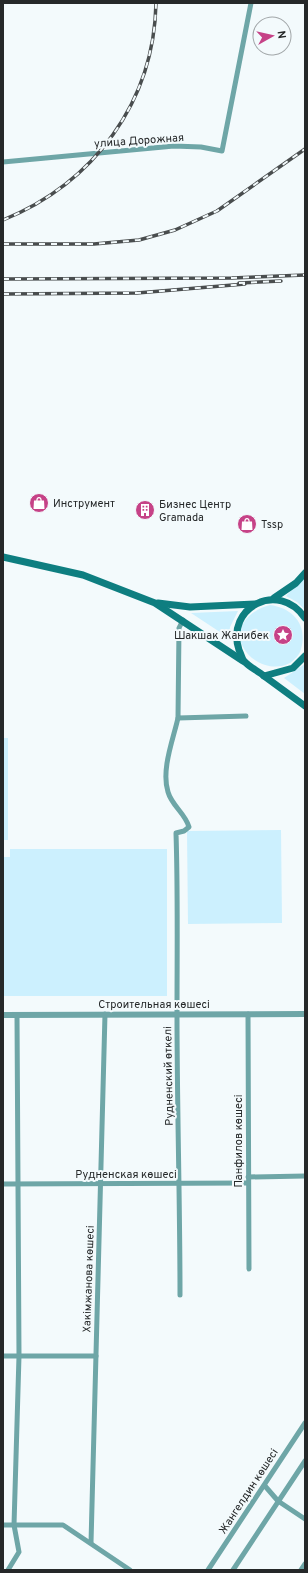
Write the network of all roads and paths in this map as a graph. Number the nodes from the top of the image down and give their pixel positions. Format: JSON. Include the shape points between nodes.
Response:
{"nodes":[{"id":1,"x":251,"y":3,"type":"edge"},
{"id":2,"x":3,"y":162,"type":"edge"},
{"id":3,"x":3,"y":557,"type":"edge"},
{"id":4,"x":305,"y":573,"type":"edge"},
{"id":5,"x":274,"y":598,"type":"junction"},
{"id":6,"x":155,"y":602,"type":"junction"},
{"id":7,"x":256,"y":604,"type":"junction"},
{"id":8,"x":305,"y":618,"type":"edge"},
{"id":9,"x":183,"y":620,"type":"junction"},
{"id":10,"x":305,"y":656,"type":"edge"},
{"id":11,"x":243,"y":660,"type":"junction"},
{"id":12,"x":264,"y":676,"type":"junction"},
{"id":13,"x":305,"y":706,"type":"edge"},
{"id":14,"x":246,"y":716,"type":"dead end"},
{"id":15,"x":178,"y":718,"type":"junction"},
{"id":16,"x":105,"y":1014,"type":"junction"},
{"id":17,"x":177,"y":1014,"type":"junction"},
{"id":18,"x":248,"y":1014,"type":"junction"},
{"id":19,"x":305,"y":1014,"type":"edge"},
{"id":20,"x":3,"y":1015,"type":"edge"},
{"id":21,"x":17,"y":1015,"type":"junction"},
{"id":22,"x":305,"y":1176,"type":"edge"},
{"id":23,"x":248,"y":1180,"type":"junction"},
{"id":24,"x":3,"y":1184,"type":"edge"},
{"id":25,"x":19,"y":1184,"type":"junction"},
{"id":26,"x":101,"y":1184,"type":"junction"},
{"id":27,"x":180,"y":1184,"type":"junction"},
{"id":28,"x":249,"y":1269,"type":"dead end"},
{"id":29,"x":180,"y":1295,"type":"dead end"},
{"id":30,"x":3,"y":1356,"type":"edge"},
{"id":31,"x":19,"y":1356,"type":"junction"},
{"id":32,"x":96,"y":1356,"type":"junction"},
{"id":33,"x":305,"y":1422,"type":"edge"},
{"id":34,"x":305,"y":1461,"type":"edge"},
{"id":35,"x":265,"y":1486,"type":"junction"},
{"id":36,"x":278,"y":1501,"type":"junction"},
{"id":37,"x":305,"y":1519,"type":"edge"},
{"id":38,"x":3,"y":1525,"type":"edge"},
{"id":39,"x":14,"y":1525,"type":"junction"},
{"id":40,"x":91,"y":1544,"type":"junction"},
{"id":41,"x":305,"y":1564,"type":"edge"},
{"id":42,"x":8,"y":1570,"type":"edge"},
{"id":43,"x":130,"y":1570,"type":"edge"},
{"id":44,"x":208,"y":1570,"type":"edge"},
{"id":45,"x":232,"y":1570,"type":"edge"},
{"id":46,"x":301,"y":1570,"type":"edge"}],
"edges":[{"from":1,"to":2,"type":"street","name":"улица Дорожная","via":[[222,151],[174,146]]},
{"from":3,"to":6,"type":"main road","via":[[83,575]]},
{"from":4,"to":5,"type":"main road","via":[[296,584]]},
{"from":5,"to":7,"type":"main road"},
{"from":5,"to":8,"type":"main road","via":[[295,607]]},
{"from":6,"to":7,"type":"main road","via":[[190,607]]},
{"from":6,"to":9,"type":"main road"},
{"from":7,"to":11,"type":"main road","via":[[242,617],[237,627],[236,638]]},
{"from":9,"to":11,"type":"main road"},
{"from":9,"to":15,"type":"street","via":[[179,628]]},
{"from":10,"to":12,"type":"main road","via":[[293,668]]},
{"from":11,"to":12,"type":"main road"},
{"from":12,"to":13,"type":"main road"},
{"from":14,"to":15,"type":"street"},
{"from":15,"to":17,"type":"street","name":"Рудненский өткелі","via":[[166,778],[168,792],[186,817],[189,827],[176,833],[179,951]]},
{"from":16,"to":17,"type":"street","name":"Строительная көшесі"},
{"from":16,"to":21,"type":"street","name":"Строительная көшесі"},
{"from":16,"to":26,"type":"street","name":"Хакімжанова көшесі"},
{"from":17,"to":18,"type":"street","name":"Строительная көшесі"},
{"from":17,"to":27,"type":"street","name":"Рудненский өткелі"},
{"from":18,"to":19,"type":"street","name":"Строительная көшесі"},
{"from":18,"to":23,"type":"street","name":"Панфилов көшесі"},
{"from":20,"to":21,"type":"street","name":"Строительная көшесі"},
{"from":21,"to":25,"type":"street"},
{"from":22,"to":23,"type":"street","name":"Рудненская көшесі"},
{"from":23,"to":27,"type":"street","name":"Рудненская көшесі"},
{"from":23,"to":28,"type":"street","name":"Панфилов көшесі"},
{"from":24,"to":25,"type":"street","name":"Рудненская көшесі"},
{"from":25,"to":26,"type":"street","name":"Рудненская көшесі"},
{"from":25,"to":31,"type":"street"},
{"from":26,"to":27,"type":"street","name":"Рудненская көшесі"},
{"from":26,"to":32,"type":"street","name":"Хакімжанова көшесі"},
{"from":27,"to":29,"type":"street","name":"Рудненский өткелі"},
{"from":30,"to":31,"type":"street"},
{"from":31,"to":32,"type":"street"},
{"from":31,"to":39,"type":"street"},
{"from":32,"to":40,"type":"street","name":"Хакімжанова көшесі"},
{"from":33,"to":35,"type":"street","name":"Жангелдин көшесі"},
{"from":34,"to":36,"type":"street"},
{"from":35,"to":36,"type":"street"},
{"from":35,"to":44,"type":"street","name":"Жангелдин көшесі"},
{"from":36,"to":37,"type":"street"},
{"from":36,"to":45,"type":"street"},
{"from":38,"to":39,"type":"street"},
{"from":39,"to":40,"type":"street","via":[[64,1525]]},
{"from":39,"to":42,"type":"street","via":[[19,1552]]},
{"from":40,"to":43,"type":"street"},
{"from":41,"to":46,"type":"street"}]}
